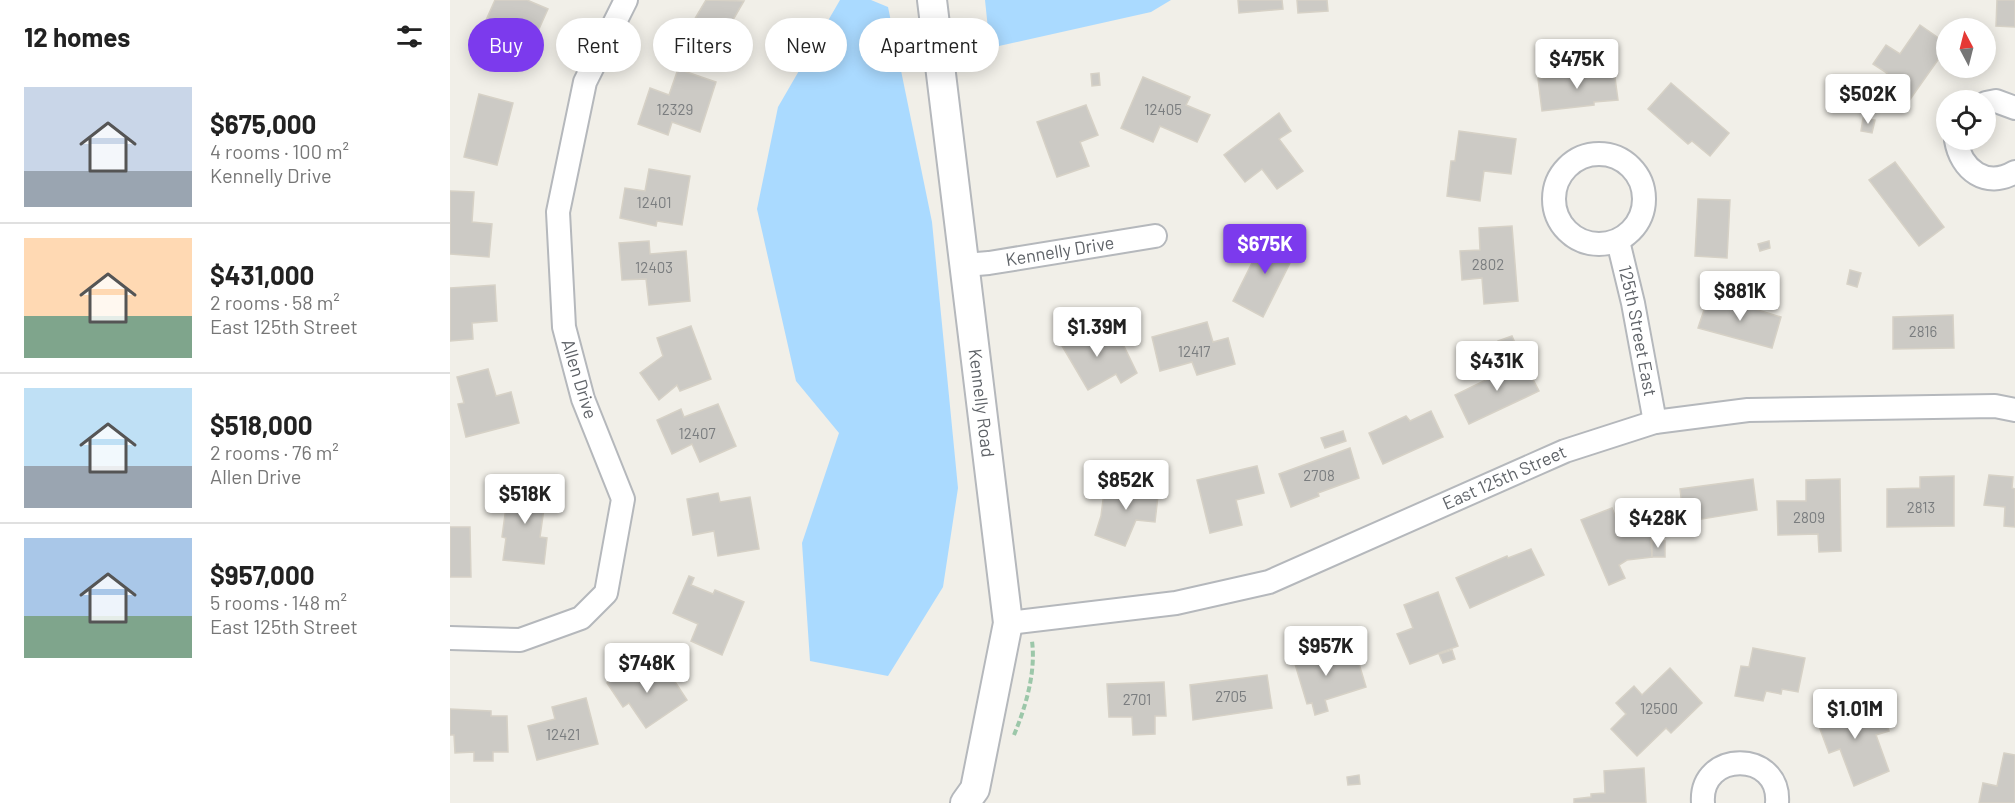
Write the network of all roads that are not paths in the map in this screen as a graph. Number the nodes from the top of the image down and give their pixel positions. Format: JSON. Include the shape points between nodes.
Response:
{"nodes":[{"id":1,"x":626,"y":0,"type":"edge"},
{"id":2,"x":932,"y":0,"type":"edge"},
{"id":3,"x":1996,"y":101,"type":"edge"},
{"id":4,"x":2015,"y":108,"type":"edge"},
{"id":5,"x":1958,"y":150,"type":"edge"},
{"id":6,"x":2015,"y":171,"type":"edge"},
{"id":7,"x":1155,"y":236,"type":"dead end"},
{"id":8,"x":1618,"y":241,"type":"junction"},
{"id":9,"x":965,"y":265,"type":"junction"},
{"id":10,"x":2015,"y":410,"type":"edge"},
{"id":11,"x":1655,"y":422,"type":"junction"},
{"id":12,"x":1008,"y":623,"type":"junction"},
{"id":13,"x":450,"y":638,"type":"edge"},
{"id":14,"x":965,"y":803,"type":"edge"},
{"id":15,"x":1703,"y":803,"type":"edge"},
{"id":16,"x":1778,"y":803,"type":"edge"}],
"edges":[{"from":1,"to":13,"type":"street","name":"Allen Drive","via":[[585,82],[558,212],[564,327],[583,399],[623,499],[606,594],[581,618],[520,640]]},
{"from":2,"to":9,"type":"street","name":"Kennelly Road"},
{"from":3,"to":4,"type":"street"},
{"from":5,"to":6,"type":"street","via":[[1966,166],[1978,175],[1993,178]]},
{"from":7,"to":9,"type":"street","name":"Kennelly Drive"},
{"from":8,"to":8,"type":"street","name":"125th Street East","via":[[1642,216],[1645,198],[1641,181],[1630,166],[1616,157],[1598,154],[1581,158],[1566,168],[1557,183],[1557,218],[1583,242],[1600,245]]},
{"from":8,"to":11,"type":"street","name":"125th Street East"},
{"from":9,"to":12,"type":"street","name":"Kennelly Road"},
{"from":10,"to":11,"type":"street","name":"East 125th Street","via":[[1995,406],[1748,410]]},
{"from":11,"to":12,"type":"street","name":"East 125th Street","via":[[1565,451],[1269,582],[1176,603]]},
{"from":12,"to":14,"type":"street","name":"Kennelly Road","via":[[975,789]]},
{"from":15,"to":16,"type":"street","via":[[1705,785],[1713,773],[1740,762],[1767,773],[1775,785]]}]}
